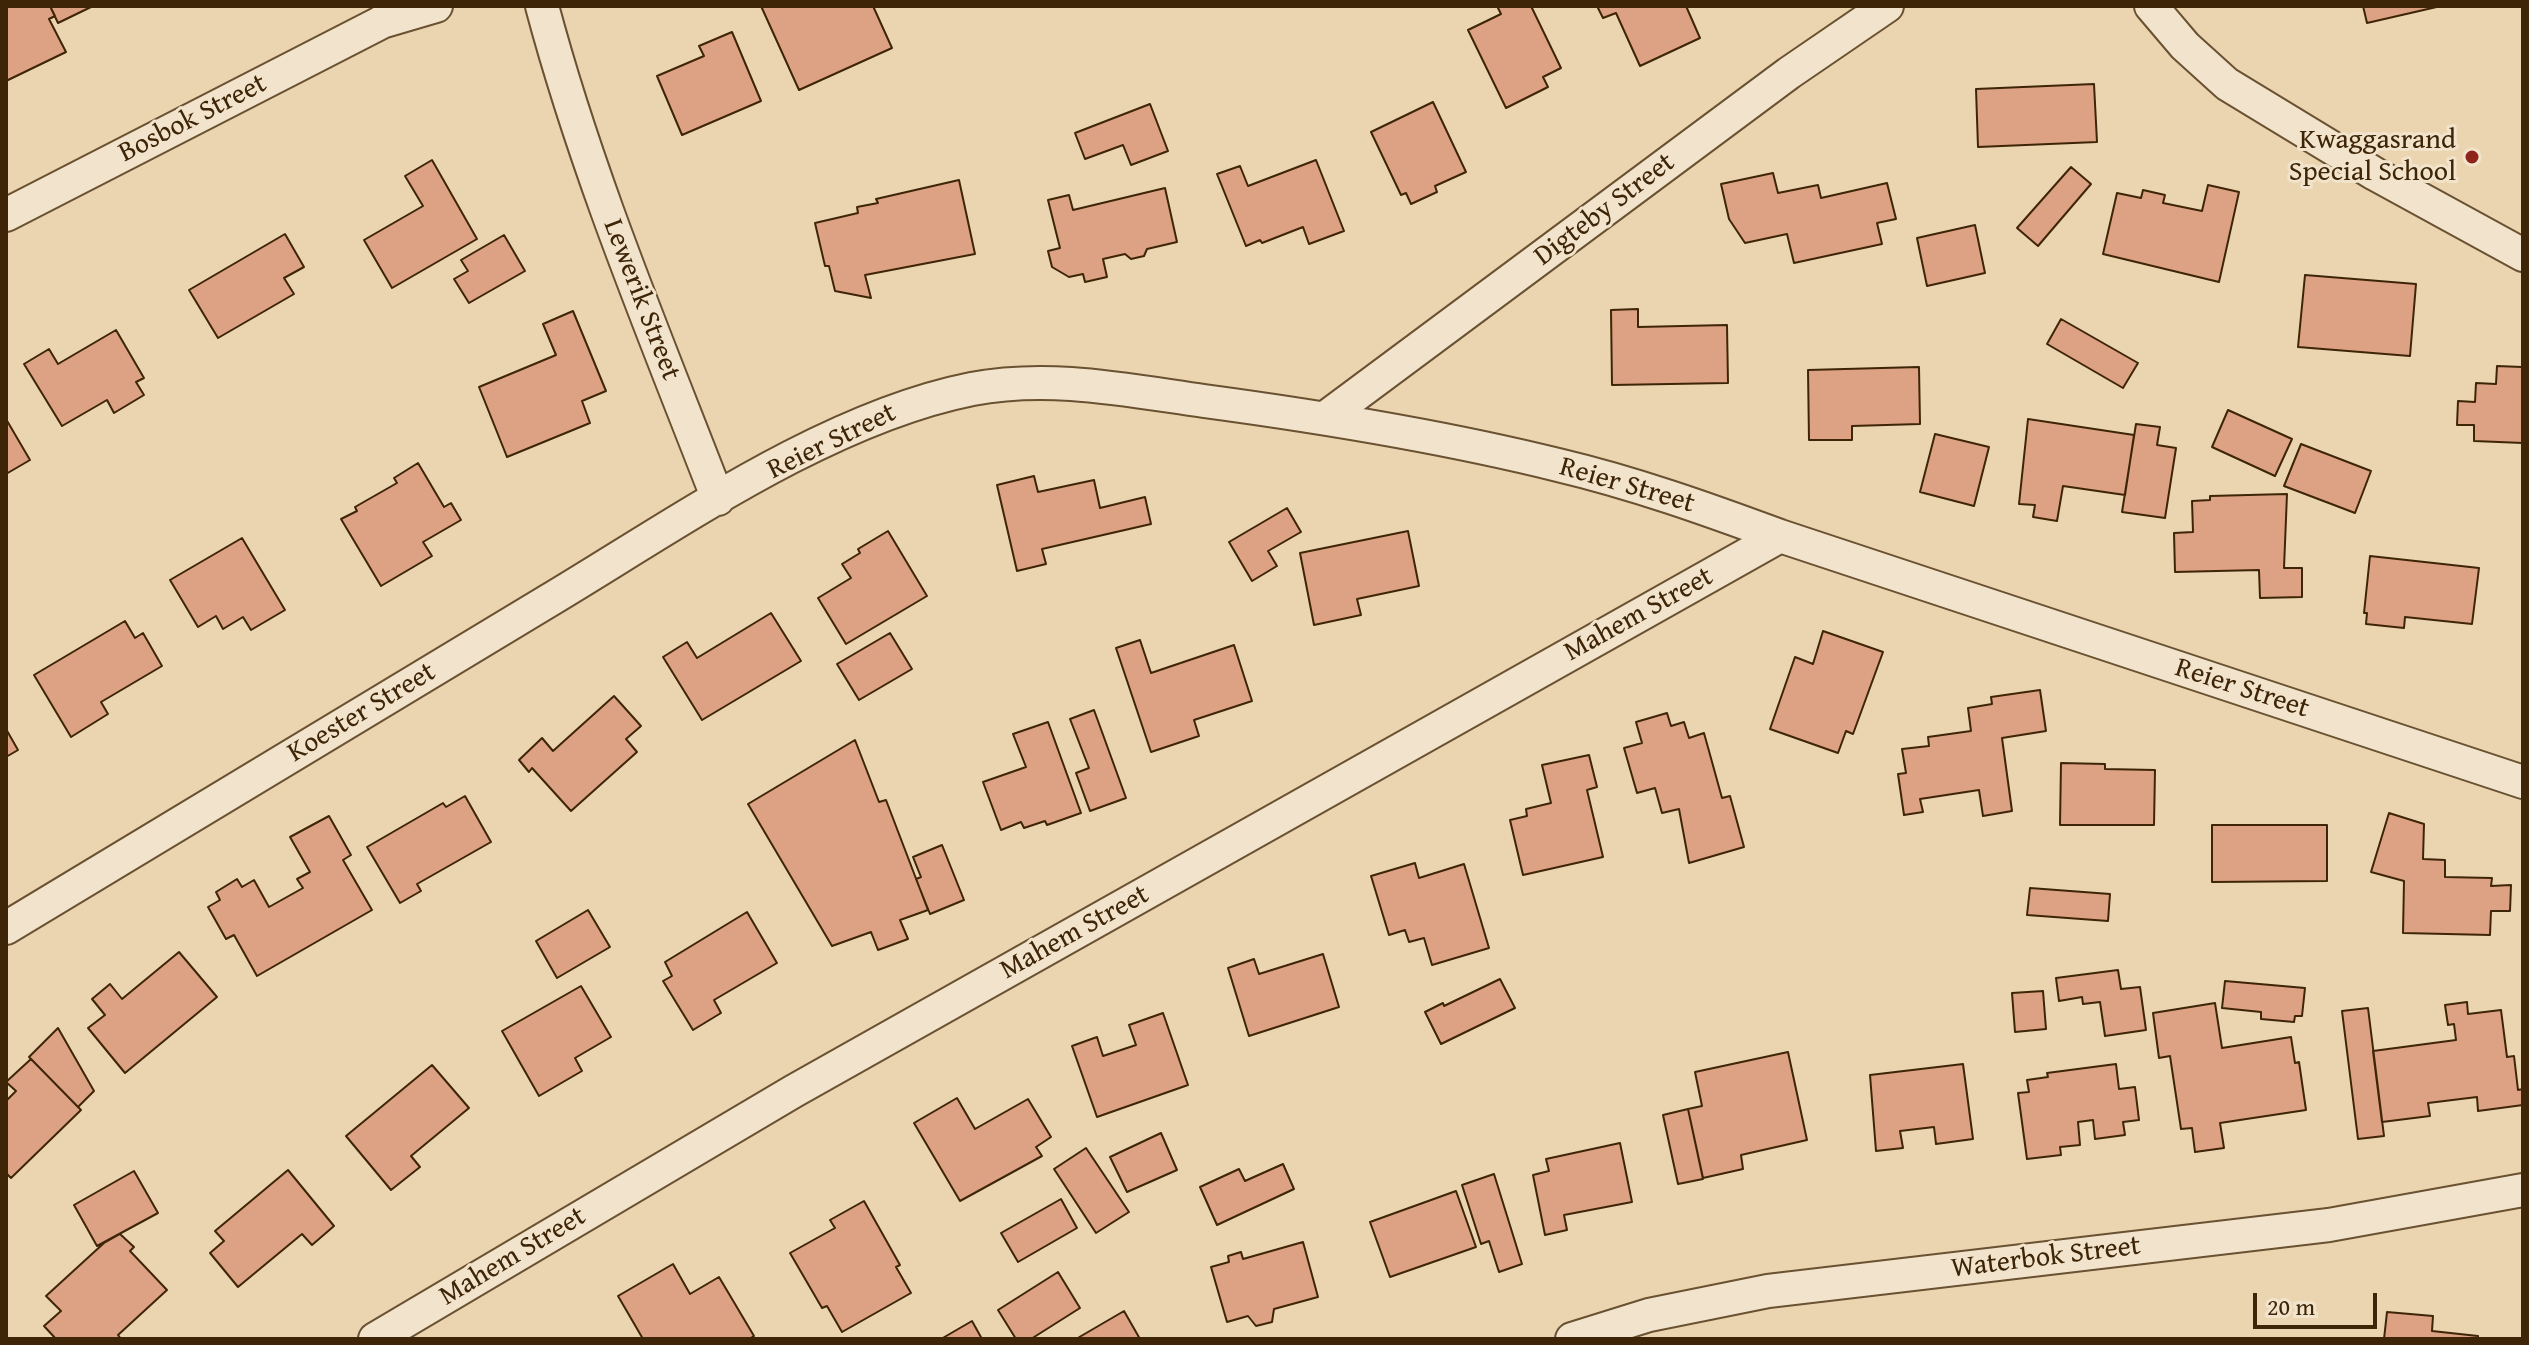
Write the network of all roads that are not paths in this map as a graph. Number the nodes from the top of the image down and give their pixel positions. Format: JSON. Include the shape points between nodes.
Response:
{"nodes":[{"id":1,"x":436,"y":6,"type":"edge"},
{"id":2,"x":519,"y":6,"type":"edge"},
{"id":3,"x":542,"y":6,"type":"edge"},
{"id":4,"x":1887,"y":6,"type":"edge"},
{"id":5,"x":2151,"y":6,"type":"edge"},
{"id":6,"x":392,"y":15,"type":"edge"},
{"id":7,"x":568,"y":101,"type":"junction"},
{"id":8,"x":6,"y":215,"type":"edge"},
{"id":9,"x":2523,"y":255,"type":"edge"},
{"id":10,"x":1325,"y":418,"type":"junction"},
{"id":11,"x":718,"y":499,"type":"junction"},
{"id":12,"x":1780,"y":536,"type":"junction"},
{"id":13,"x":2523,"y":782,"type":"edge"},
{"id":14,"x":6,"y":928,"type":"edge"},
{"id":15,"x":2523,"y":1190,"type":"edge"},
{"id":16,"x":375,"y":1339,"type":"edge"},
{"id":17,"x":1572,"y":1339,"type":"edge"}],
"edges":[{"from":1,"to":6,"type":"street","name":"Bosbok Street"},
{"from":2,"to":7,"type":"street","name":"Lewerik Street"},
{"from":3,"to":7,"type":"street","name":"Lewerik Street"},
{"from":4,"to":10,"type":"street","name":"Digteby Street"},
{"from":5,"to":9,"type":"street","via":[[2227,84]]},
{"from":6,"to":8,"type":"street","name":"Bosbok Street"},
{"from":7,"to":11,"type":"street","name":"Lewerik Street"},
{"from":10,"to":11,"type":"street","name":"Reier Street","via":[[1067,382],[1020,382],[894,409]]},
{"from":10,"to":12,"type":"street","name":"Reier Street","via":[[1560,465],[1676,498]]},
{"from":11,"to":14,"type":"street","name":"Koester Street"},
{"from":12,"to":13,"type":"street","name":"Reier Street"},
{"from":12,"to":16,"type":"street","name":"Mahem Street","via":[[808,1083]]},
{"from":15,"to":17,"type":"street","name":"Waterbok Street","via":[[2329,1225],[1768,1291],[1649,1315]]}]}
